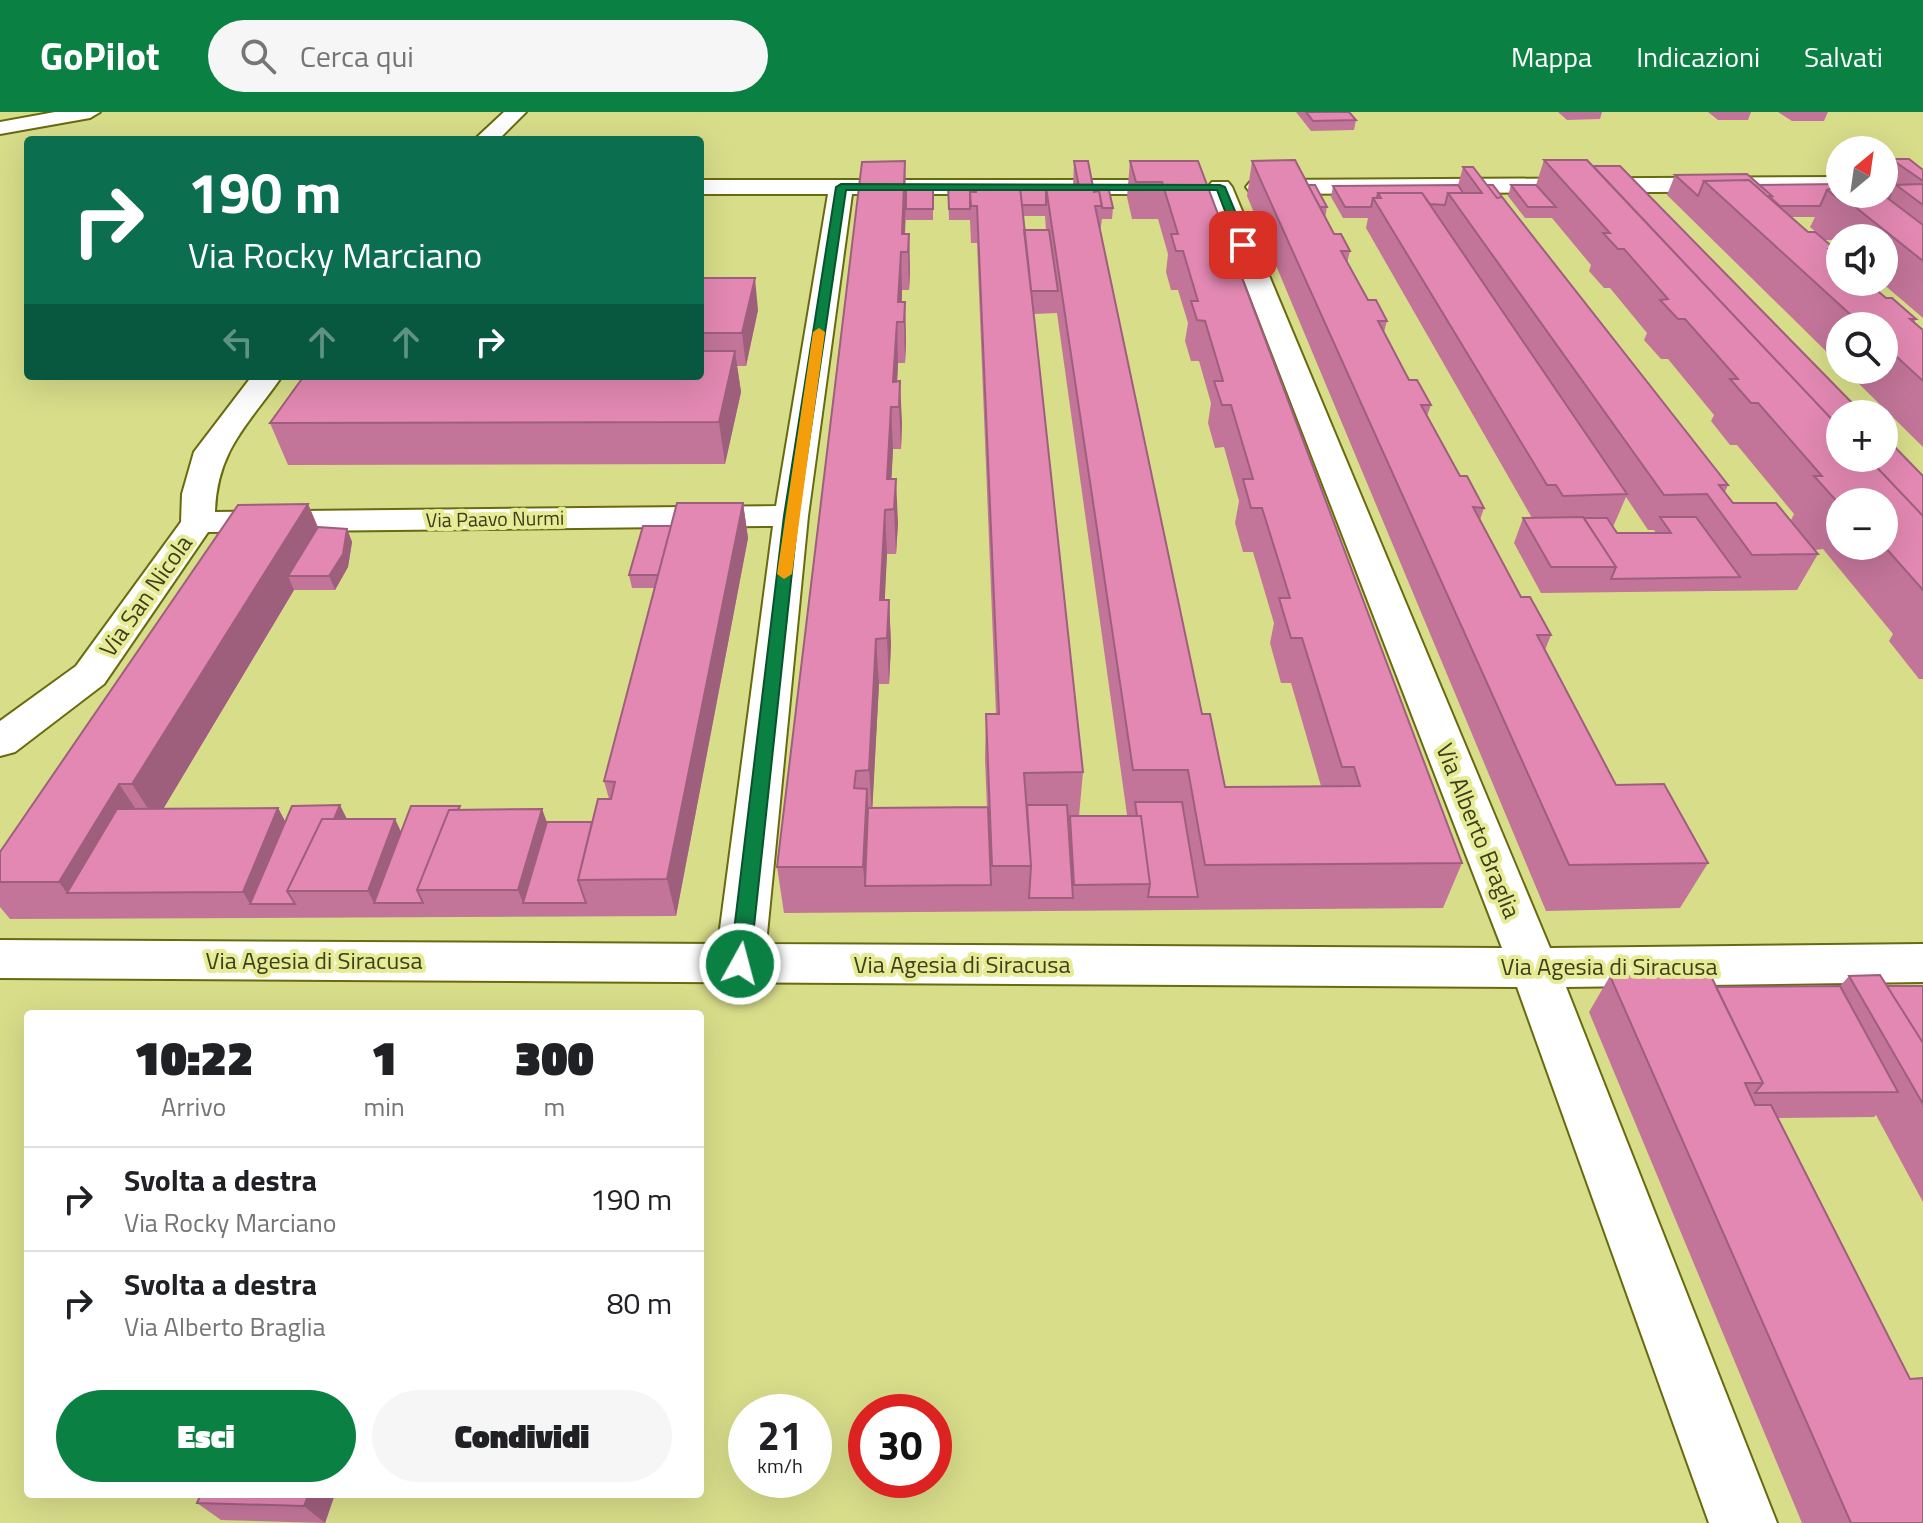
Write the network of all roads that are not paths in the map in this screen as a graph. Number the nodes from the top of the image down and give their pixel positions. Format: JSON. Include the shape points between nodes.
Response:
{"nodes":[{"id":1,"x":27,"y":112,"type":"edge"},
{"id":2,"x":90,"y":112,"type":"edge"},
{"id":3,"x":516,"y":112,"type":"edge"},
{"id":4,"x":0,"y":117,"type":"edge"},
{"id":5,"x":0,"y":128,"type":"edge"},
{"id":6,"x":489,"y":136,"type":"edge"},
{"id":7,"x":1826,"y":184,"type":"edge"},
{"id":8,"x":1636,"y":185,"type":"junction"},
{"id":9,"x":704,"y":187,"type":"edge"},
{"id":10,"x":841,"y":187,"type":"junction"},
{"id":11,"x":1220,"y":187,"type":"junction"},
{"id":12,"x":1657,"y":207,"type":"edge"},
{"id":13,"x":264,"y":380,"type":"edge"},
{"id":14,"x":791,"y":516,"type":"junction"},
{"id":15,"x":198,"y":522,"type":"junction"},
{"id":16,"x":90,"y":675,"type":"junction"},
{"id":17,"x":94,"y":718,"type":"edge"},
{"id":18,"x":0,"y":742,"type":"edge"},
{"id":19,"x":0,"y":959,"type":"edge"},
{"id":20,"x":1923,"y":963,"type":"edge"},
{"id":21,"x":740,"y":964,"type":"junction"},
{"id":22,"x":1534,"y":968,"type":"junction"},
{"id":23,"x":1743,"y":1523,"type":"edge"}],
"edges":[{"from":1,"to":4,"type":"street"},
{"from":2,"to":5,"type":"street"},
{"from":3,"to":6,"type":"street"},
{"from":7,"to":8,"type":"street"},
{"from":8,"to":11,"type":"street"},
{"from":8,"to":12,"type":"street"},
{"from":9,"to":10,"type":"street"},
{"from":10,"to":11,"type":"street"},
{"from":10,"to":14,"type":"street"},
{"from":11,"to":22,"type":"street","name":"Via Alberto Braglia"},
{"from":13,"to":15,"type":"street","name":"Via San Nicola","via":[[210,452]]},
{"from":14,"to":15,"type":"street","name":"Via Paavo Nurmi"},
{"from":14,"to":21,"type":"street"},
{"from":15,"to":16,"type":"street","name":"Via San Nicola"},
{"from":16,"to":17,"type":"street"},
{"from":16,"to":18,"type":"street","name":"Via San Nicola"},
{"from":19,"to":21,"type":"street","name":"Via Agesia di Siracusa"},
{"from":20,"to":22,"type":"street","name":"Via Agesia di Siracusa"},
{"from":21,"to":22,"type":"street","name":"Via Agesia di Siracusa"},
{"from":22,"to":23,"type":"street","name":"Via Alberto Braglia"}]}
